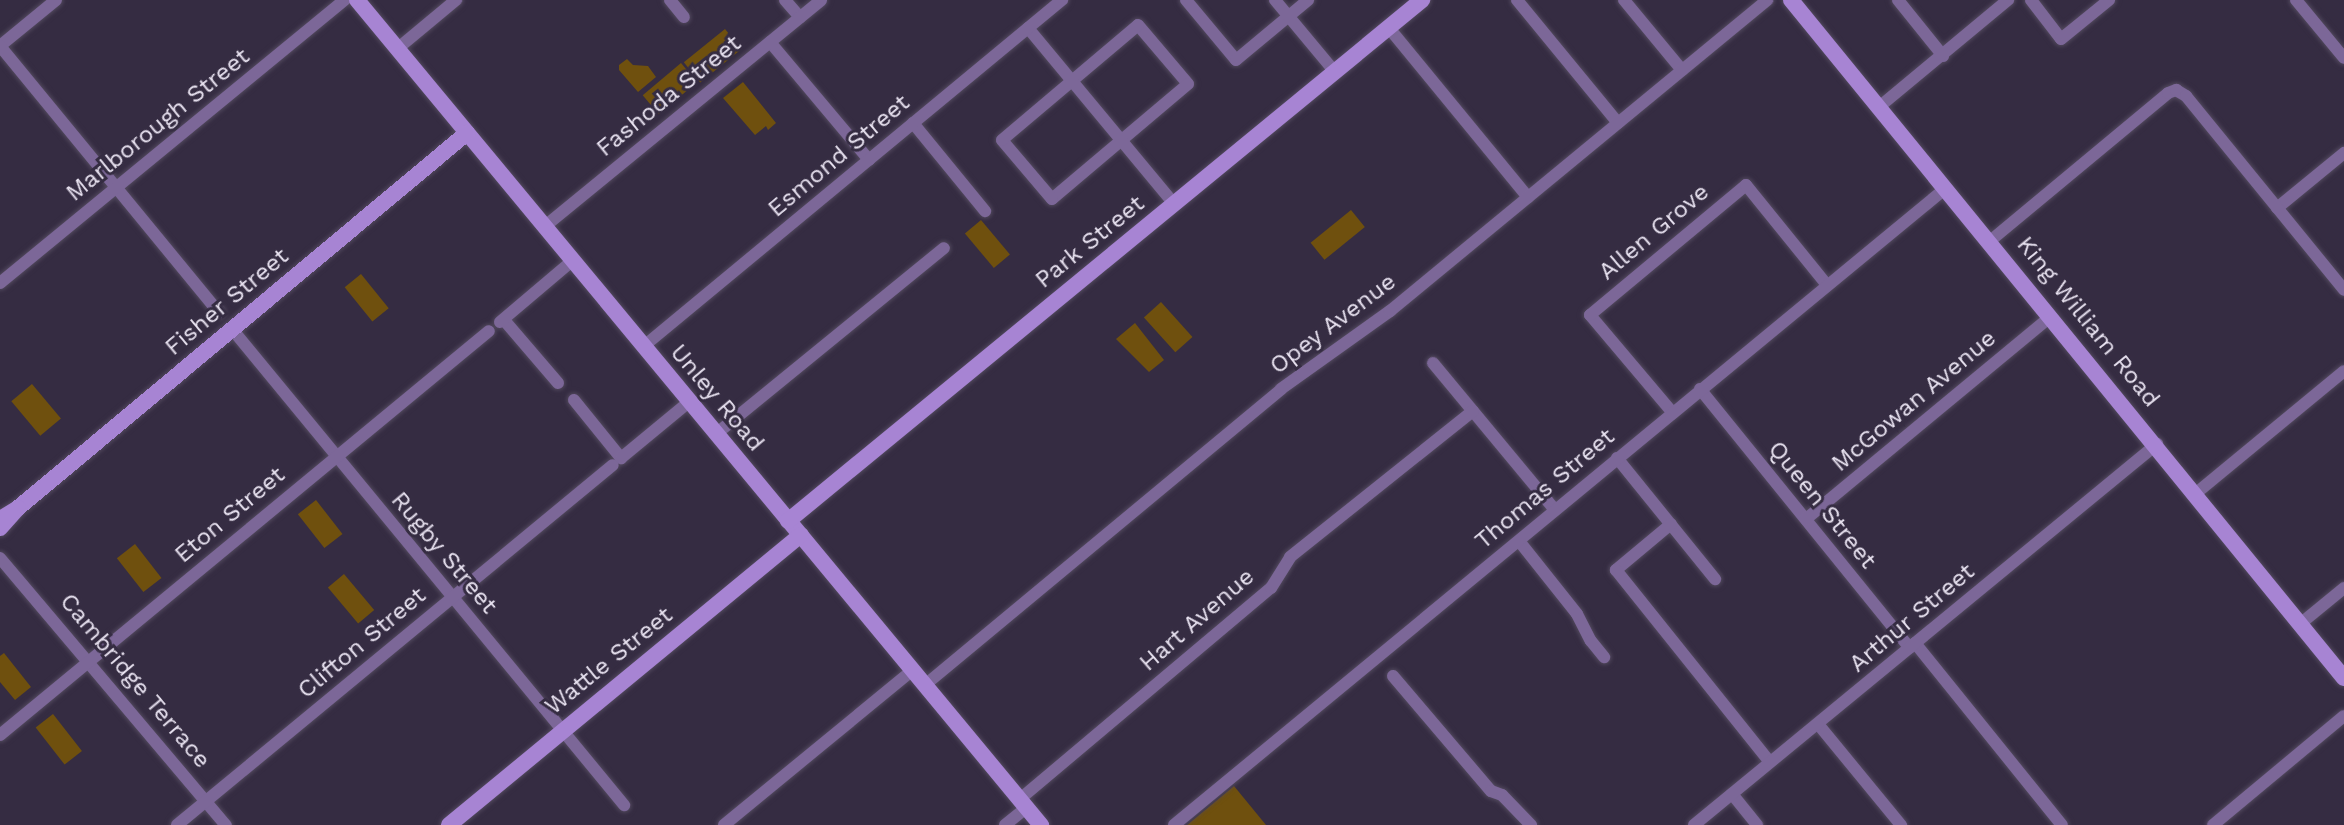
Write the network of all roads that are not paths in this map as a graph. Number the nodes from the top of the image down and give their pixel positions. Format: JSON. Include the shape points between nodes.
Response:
{"nodes":[{"id":1,"x":56,"y":0,"type":"edge"},
{"id":2,"x":345,"y":0,"type":"edge"},
{"id":3,"x":357,"y":0,"type":"edge"},
{"id":4,"x":456,"y":0,"type":"edge"},
{"id":5,"x":670,"y":0,"type":"edge"},
{"id":6,"x":785,"y":0,"type":"edge"},
{"id":7,"x":821,"y":0,"type":"edge"},
{"id":8,"x":1062,"y":0,"type":"edge"},
{"id":9,"x":1186,"y":0,"type":"edge"},
{"id":10,"x":1275,"y":0,"type":"edge"},
{"id":11,"x":1308,"y":0,"type":"edge"},
{"id":12,"x":1517,"y":0,"type":"edge"},
{"id":13,"x":1624,"y":0,"type":"edge"},
{"id":14,"x":1767,"y":0,"type":"edge"},
{"id":15,"x":1791,"y":0,"type":"edge"},
{"id":16,"x":1898,"y":0,"type":"edge"},
{"id":17,"x":2008,"y":0,"type":"edge"},
{"id":18,"x":2031,"y":0,"type":"edge"},
{"id":19,"x":2109,"y":0,"type":"edge"},
{"id":20,"x":2296,"y":0,"type":"edge"},
{"id":21,"x":1416,"y":2,"type":"edge"},
{"id":22,"x":1289,"y":16,"type":"junction"},
{"id":23,"x":684,"y":17,"type":"dead end"},
{"id":24,"x":800,"y":17,"type":"junction"},
{"id":25,"x":1028,"y":28,"type":"junction"},
{"id":26,"x":1389,"y":28,"type":"junction"},
{"id":27,"x":770,"y":42,"type":"junction"},
{"id":28,"x":0,"y":46,"type":"edge"},
{"id":29,"x":397,"y":49,"type":"junction"},
{"id":30,"x":1943,"y":56,"type":"junction"},
{"id":31,"x":2344,"y":58,"type":"edge"},
{"id":32,"x":1682,"y":70,"type":"junction"},
{"id":33,"x":1335,"y":72,"type":"junction"},
{"id":34,"x":1072,"y":81,"type":"junction"},
{"id":35,"x":1879,"y":107,"type":"junction"},
{"id":36,"x":913,"y":123,"type":"junction"},
{"id":37,"x":1618,"y":123,"type":"junction"},
{"id":38,"x":467,"y":133,"type":"junction"},
{"id":39,"x":1122,"y":140,"type":"junction"},
{"id":40,"x":2344,"y":153,"type":"edge"},
{"id":41,"x":869,"y":160,"type":"junction"},
{"id":42,"x":117,"y":187,"type":"junction"},
{"id":43,"x":1946,"y":188,"type":"junction"},
{"id":44,"x":1528,"y":197,"type":"junction"},
{"id":45,"x":1174,"y":204,"type":"junction"},
{"id":46,"x":2277,"y":208,"type":"junction"},
{"id":47,"x":985,"y":211,"type":"dead end"},
{"id":48,"x":544,"y":227,"type":"junction"},
{"id":49,"x":1990,"y":241,"type":"junction"},
{"id":50,"x":944,"y":248,"type":"dead end"},
{"id":51,"x":572,"y":261,"type":"junction"},
{"id":52,"x":0,"y":283,"type":"edge"},
{"id":53,"x":1827,"y":285,"type":"junction"},
{"id":54,"x":2344,"y":290,"type":"edge"},
{"id":55,"x":219,"y":313,"type":"dead end"},
{"id":56,"x":2051,"y":316,"type":"junction"},
{"id":57,"x":232,"y":329,"type":"junction"},
{"id":58,"x":489,"y":331,"type":"dead end"},
{"id":59,"x":644,"y":346,"type":"junction"},
{"id":60,"x":1433,"y":363,"type":"dead end"},
{"id":61,"x":2344,"y":371,"type":"edge"},
{"id":62,"x":558,"y":383,"type":"dead end"},
{"id":63,"x":1700,"y":389,"type":"junction"},
{"id":64,"x":574,"y":400,"type":"dead end"},
{"id":65,"x":689,"y":402,"type":"junction"},
{"id":66,"x":1473,"y":411,"type":"junction"},
{"id":67,"x":1672,"y":412,"type":"junction"},
{"id":68,"x":716,"y":434,"type":"junction"},
{"id":69,"x":2157,"y":444,"type":"junction"},
{"id":70,"x":335,"y":457,"type":"junction"},
{"id":71,"x":1617,"y":458,"type":"junction"},
{"id":72,"x":617,"y":461,"type":"junction"},
{"id":73,"x":2195,"y":494,"type":"junction"},
{"id":74,"x":18,"y":508,"type":"junction"},
{"id":75,"x":1555,"y":510,"type":"junction"},
{"id":76,"x":0,"y":519,"type":"edge"},
{"id":77,"x":1806,"y":519,"type":"junction"},
{"id":78,"x":788,"y":521,"type":"junction"},
{"id":79,"x":1671,"y":524,"type":"junction"},
{"id":80,"x":0,"y":528,"type":"edge"},
{"id":81,"x":801,"y":535,"type":"junction"},
{"id":82,"x":1519,"y":541,"type":"junction"},
{"id":83,"x":0,"y":549,"type":"edge"},
{"id":84,"x":4,"y":562,"type":"edge"},
{"id":85,"x":1715,"y":579,"type":"dead end"},
{"id":86,"x":2344,"y":588,"type":"edge"},
{"id":87,"x":453,"y":596,"type":"junction"},
{"id":88,"x":2300,"y":624,"type":"junction"},
{"id":89,"x":1913,"y":645,"type":"junction"},
{"id":90,"x":1604,"y":657,"type":"dead end"},
{"id":91,"x":89,"y":662,"type":"junction"},
{"id":92,"x":913,"y":670,"type":"junction"},
{"id":93,"x":1393,"y":676,"type":"dead end"},
{"id":94,"x":2344,"y":678,"type":"edge"},
{"id":95,"x":925,"y":685,"type":"junction"},
{"id":96,"x":2344,"y":716,"type":"edge"},
{"id":97,"x":1818,"y":724,"type":"junction"},
{"id":98,"x":562,"y":730,"type":"junction"},
{"id":99,"x":0,"y":735,"type":"edge"},
{"id":100,"x":1770,"y":762,"type":"junction"},
{"id":101,"x":1732,"y":794,"type":"junction"},
{"id":102,"x":207,"y":800,"type":"junction"},
{"id":103,"x":1023,"y":803,"type":"junction"},
{"id":104,"x":624,"y":805,"type":"dead end"},
{"id":105,"x":177,"y":825,"type":"edge"},
{"id":106,"x":226,"y":825,"type":"edge"},
{"id":107,"x":449,"y":825,"type":"edge"},
{"id":108,"x":724,"y":825,"type":"edge"},
{"id":109,"x":1005,"y":825,"type":"edge"},
{"id":110,"x":1041,"y":825,"type":"edge"},
{"id":111,"x":1174,"y":825,"type":"edge"},
{"id":112,"x":1531,"y":825,"type":"edge"},
{"id":113,"x":1694,"y":825,"type":"edge"},
{"id":114,"x":1757,"y":825,"type":"edge"},
{"id":115,"x":1901,"y":825,"type":"edge"},
{"id":116,"x":2062,"y":825,"type":"edge"},
{"id":117,"x":2213,"y":825,"type":"edge"}],
"edges":[{"from":1,"to":28,"type":"street"},
{"from":2,"to":42,"type":"street","name":"Marlborough Street"},
{"from":3,"to":29,"type":"main road","name":"Unley Road"},
{"from":4,"to":29,"type":"street"},
{"from":5,"to":23,"type":"street"},
{"from":6,"to":24,"type":"street"},
{"from":7,"to":24,"type":"street","name":"Fashoda Street"},
{"from":8,"to":25,"type":"street","name":"Esmond Street"},
{"from":9,"to":22,"type":"street","via":[[1236,60]]},
{"from":10,"to":22,"type":"street"},
{"from":11,"to":22,"type":"street"},
{"from":12,"to":37,"type":"street"},
{"from":13,"to":32,"type":"street"},
{"from":14,"to":32,"type":"street","name":"Opey Avenue"},
{"from":15,"to":35,"type":"main road","name":"King William Road"},
{"from":16,"to":30,"type":"street"},
{"from":17,"to":30,"type":"street"},
{"from":18,"to":19,"type":"street","via":[[2061,39]]},
{"from":20,"to":31,"type":"street"},
{"from":21,"to":26,"type":"main road","name":"Park Street"},
{"from":22,"to":33,"type":"street"},
{"from":24,"to":27,"type":"street","name":"Fashoda Street"},
{"from":25,"to":34,"type":"street"},
{"from":25,"to":36,"type":"street","name":"Esmond Street"},
{"from":26,"to":33,"type":"main road","name":"Park Street"},
{"from":26,"to":44,"type":"street"},
{"from":27,"to":41,"type":"street"},
{"from":27,"to":48,"type":"street","name":"Fashoda Street"},
{"from":28,"to":42,"type":"street"},
{"from":29,"to":38,"type":"main road","name":"Unley Road"},
{"from":30,"to":35,"type":"street"},
{"from":32,"to":37,"type":"street","name":"Opey Avenue"},
{"from":33,"to":45,"type":"main road","name":"Park Street"},
{"from":34,"to":39,"type":"street"},
{"from":34,"to":39,"type":"street","via":[[1138,25],[1188,84]]},
{"from":34,"to":39,"type":"street","via":[[1002,140],[1052,199]]},
{"from":35,"to":43,"type":"main road","name":"King William Road"},
{"from":36,"to":41,"type":"street","name":"Esmond Street"},
{"from":36,"to":47,"type":"street"},
{"from":37,"to":44,"type":"street","name":"Opey Avenue"},
{"from":38,"to":48,"type":"main road","name":"Unley Road"},
{"from":38,"to":57,"type":"main road","name":"Fisher Street"},
{"from":39,"to":45,"type":"street"},
{"from":40,"to":46,"type":"street"},
{"from":41,"to":59,"type":"street","name":"Esmond Street"},
{"from":42,"to":52,"type":"street","name":"Marlborough Street"},
{"from":42,"to":55,"type":"street"},
{"from":43,"to":49,"type":"main road","name":"King William Road"},
{"from":43,"to":53,"type":"street","name":"Thomas Street"},
{"from":44,"to":95,"type":"street","name":"Opey Avenue","via":[[1390,311],[1281,389]]},
{"from":45,"to":78,"type":"main road","name":"Park Street"},
{"from":46,"to":49,"type":"street","via":[[2176,90]]},
{"from":46,"to":54,"type":"street"},
{"from":48,"to":51,"type":"main road","name":"Unley Road"},
{"from":49,"to":56,"type":"main road","name":"King William Road"},
{"from":50,"to":68,"type":"street"},
{"from":51,"to":59,"type":"main road","name":"Unley Road"},
{"from":51,"to":62,"type":"street","via":[[502,321]]},
{"from":53,"to":63,"type":"street","name":"Thomas Street"},
{"from":53,"to":67,"type":"street","name":"Allen Grove","via":[[1746,185],[1590,315]]},
{"from":56,"to":69,"type":"main road","name":"King William Road"},
{"from":56,"to":77,"type":"street","name":"McGowan Avenue"},
{"from":57,"to":70,"type":"street","name":"Rugby Street"},
{"from":57,"to":74,"type":"main road","name":"Fisher Street"},
{"from":58,"to":70,"type":"street","name":"Eton Street"},
{"from":59,"to":65,"type":"main road","name":"Unley Road"},
{"from":60,"to":66,"type":"street"},
{"from":61,"to":73,"type":"street"},
{"from":63,"to":67,"type":"street","name":"Thomas Street"},
{"from":63,"to":77,"type":"street","name":"Queen Street"},
{"from":64,"to":72,"type":"street"},
{"from":65,"to":68,"type":"main road","name":"Unley Road"},
{"from":65,"to":72,"type":"street","name":"Clifton Street"},
{"from":66,"to":75,"type":"street"},
{"from":66,"to":103,"type":"street","name":"Hart Avenue","via":[[1290,557],[1271,588]]},
{"from":67,"to":71,"type":"street","name":"Thomas Street"},
{"from":68,"to":78,"type":"main road","name":"Unley Road"},
{"from":69,"to":73,"type":"main road","name":"King William Road"},
{"from":69,"to":89,"type":"street","name":"Arthur Street"},
{"from":70,"to":87,"type":"street","name":"Rugby Street"},
{"from":70,"to":91,"type":"street","name":"Eton Street"},
{"from":71,"to":75,"type":"street","name":"Thomas Street"},
{"from":71,"to":79,"type":"street"},
{"from":72,"to":87,"type":"street","name":"Clifton Street"},
{"from":73,"to":88,"type":"main road","name":"King William Road"},
{"from":74,"to":76,"type":"main road","name":"Fisher Street"},
{"from":74,"to":80,"type":"main road","name":"Fisher Street"},
{"from":75,"to":82,"type":"street","name":"Thomas Street"},
{"from":77,"to":89,"type":"street","name":"Queen Street"},
{"from":78,"to":81,"type":"main road","name":"Unley Road"},
{"from":79,"to":85,"type":"street"},
{"from":79,"to":100,"type":"street","via":[[1616,570]]},
{"from":81,"to":92,"type":"main road","name":"Unley Road"},
{"from":81,"to":98,"type":"main road","name":"Wattle Street"},
{"from":82,"to":90,"type":"street"},
{"from":82,"to":111,"type":"street","name":"Thomas Street"},
{"from":83,"to":84,"type":"street","name":"Cambridge Terrace"},
{"from":84,"to":91,"type":"street","name":"Cambridge Terrace"},
{"from":86,"to":88,"type":"street"},
{"from":87,"to":98,"type":"street","name":"Rugby Street"},
{"from":87,"to":102,"type":"street","name":"Clifton Street"},
{"from":88,"to":94,"type":"main road","name":"King William Road"},
{"from":89,"to":97,"type":"street","name":"Arthur Street"},
{"from":89,"to":116,"type":"street","name":"Queen Street"},
{"from":91,"to":99,"type":"street","name":"Eton Street"},
{"from":91,"to":102,"type":"street","name":"Cambridge Terrace"},
{"from":92,"to":95,"type":"main road","name":"Unley Road"},
{"from":92,"to":108,"type":"street"},
{"from":93,"to":112,"type":"street","via":[[1491,791],[1502,795]]},
{"from":95,"to":103,"type":"main road","name":"Unley Road"},
{"from":96,"to":117,"type":"street"},
{"from":97,"to":100,"type":"street","name":"Arthur Street"},
{"from":97,"to":115,"type":"street"},
{"from":98,"to":104,"type":"street","name":"Rugby Street"},
{"from":98,"to":107,"type":"main road","name":"Wattle Street"},
{"from":100,"to":101,"type":"street","name":"Arthur Street"},
{"from":101,"to":113,"type":"street","name":"Arthur Street"},
{"from":101,"to":114,"type":"street"},
{"from":102,"to":105,"type":"street","name":"Clifton Street"},
{"from":102,"to":106,"type":"street","name":"Cambridge Terrace"},
{"from":103,"to":109,"type":"street","name":"Hart Avenue"},
{"from":103,"to":110,"type":"main road","name":"Unley Road"}]}
